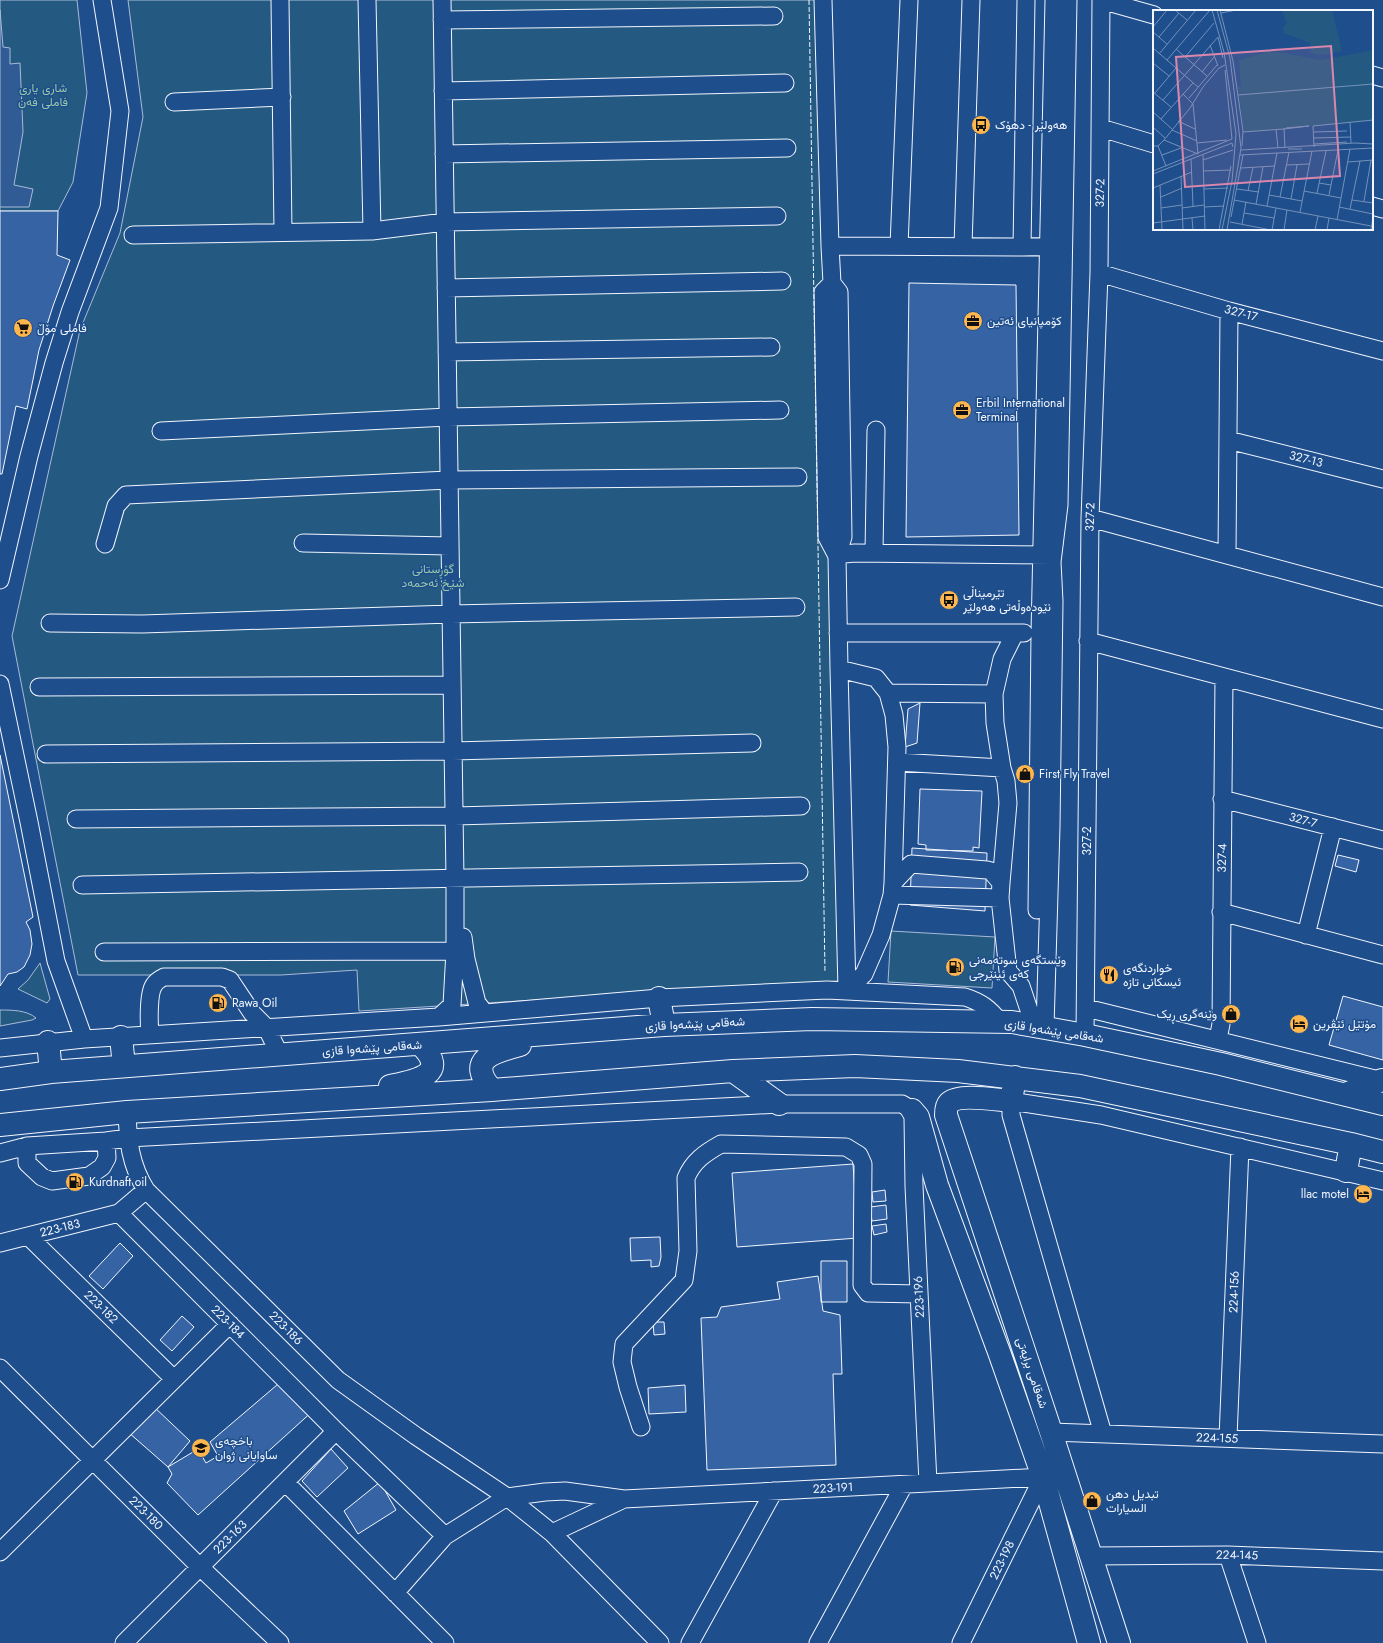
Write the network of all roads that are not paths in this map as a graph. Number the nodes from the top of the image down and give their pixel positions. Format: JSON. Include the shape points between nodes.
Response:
{"nodes":[{"id":1,"x":102,"y":0,"type":"edge"},
{"id":2,"x":280,"y":0,"type":"edge"},
{"id":3,"x":367,"y":0,"type":"edge"},
{"id":4,"x":442,"y":0,"type":"edge"},
{"id":5,"x":823,"y":0,"type":"edge"},
{"id":6,"x":909,"y":0,"type":"edge"},
{"id":7,"x":971,"y":0,"type":"edge"},
{"id":8,"x":1026,"y":0,"type":"edge"},
{"id":9,"x":1054,"y":0,"type":"edge"},
{"id":10,"x":1068,"y":0,"type":"edge"},
{"id":11,"x":1101,"y":0,"type":"edge"},
{"id":12,"x":1153,"y":15,"type":"edge"},
{"id":13,"x":774,"y":16,"type":"dead end"},
{"id":14,"x":442,"y":20,"type":"junction"},
{"id":15,"x":1373,"y":75,"type":"edge"},
{"id":16,"x":1383,"y":78,"type":"edge"},
{"id":17,"x":785,"y":83,"type":"dead end"},
{"id":18,"x":443,"y":91,"type":"junction"},
{"id":19,"x":282,"y":97,"type":"junction"},
{"id":20,"x":174,"y":102,"type":"dead end"},
{"id":21,"x":1101,"y":128,"type":"junction"},
{"id":22,"x":1153,"y":144,"type":"edge"},
{"id":23,"x":787,"y":148,"type":"dead end"},
{"id":24,"x":444,"y":154,"type":"junction"},
{"id":25,"x":1373,"y":206,"type":"edge"},
{"id":26,"x":1383,"y":209,"type":"edge"},
{"id":27,"x":777,"y":216,"type":"dead end"},
{"id":28,"x":445,"y":222,"type":"junction"},
{"id":29,"x":372,"y":231,"type":"junction"},
{"id":30,"x":283,"y":232,"type":"junction"},
{"id":31,"x":133,"y":235,"type":"dead end"},
{"id":32,"x":830,"y":246,"type":"junction"},
{"id":33,"x":899,"y":246,"type":"junction"},
{"id":34,"x":963,"y":246,"type":"junction"},
{"id":35,"x":1056,"y":246,"type":"junction"},
{"id":36,"x":1022,"y":247,"type":"junction"},
{"id":37,"x":1099,"y":273,"type":"junction"},
{"id":38,"x":782,"y":281,"type":"dead end"},
{"id":39,"x":446,"y":288,"type":"junction"},
{"id":40,"x":1229,"y":311,"type":"junction"},
{"id":41,"x":771,"y":347,"type":"dead end"},
{"id":42,"x":1383,"y":351,"type":"edge"},
{"id":43,"x":447,"y":352,"type":"junction"},
{"id":44,"x":780,"y":410,"type":"dead end"},
{"id":45,"x":448,"y":417,"type":"junction"},
{"id":46,"x":876,"y":430,"type":"dead end"},
{"id":47,"x":161,"y":431,"type":"dead end"},
{"id":48,"x":1228,"y":440,"type":"junction"},
{"id":49,"x":798,"y":477,"type":"dead end"},
{"id":50,"x":1383,"y":479,"type":"edge"},
{"id":51,"x":449,"y":480,"type":"junction"},
{"id":52,"x":1090,"y":518,"type":"junction"},
{"id":53,"x":303,"y":543,"type":"dead end"},
{"id":54,"x":105,"y":544,"type":"dead end"},
{"id":55,"x":450,"y":546,"type":"junction"},
{"id":56,"x":874,"y":553,"type":"junction"},
{"id":57,"x":1047,"y":555,"type":"junction"},
{"id":58,"x":1227,"y":555,"type":"junction"},
{"id":59,"x":838,"y":556,"type":"junction"},
{"id":60,"x":0,"y":580,"type":"edge"},
{"id":61,"x":1383,"y":597,"type":"edge"},
{"id":62,"x":796,"y":607,"type":"dead end"},
{"id":63,"x":451,"y":614,"type":"junction"},
{"id":64,"x":50,"y":623,"type":"dead end"},
{"id":65,"x":838,"y":632,"type":"junction"},
{"id":66,"x":1015,"y":633,"type":"junction"},
{"id":67,"x":1047,"y":633,"type":"junction"},
{"id":68,"x":1088,"y":640,"type":"junction"},
{"id":69,"x":839,"y":669,"type":"junction"},
{"id":70,"x":1224,"y":677,"type":"junction"},
{"id":71,"x":0,"y":684,"type":"edge"},
{"id":72,"x":452,"y":685,"type":"junction"},
{"id":73,"x":39,"y":687,"type":"dead end"},
{"id":74,"x":888,"y":693,"type":"junction"},
{"id":75,"x":994,"y":694,"type":"junction"},
{"id":76,"x":1383,"y":719,"type":"edge"},
{"id":77,"x":752,"y":743,"type":"dead end"},
{"id":78,"x":454,"y":751,"type":"junction"},
{"id":79,"x":46,"y":754,"type":"dead end"},
{"id":80,"x":897,"y":762,"type":"junction"},
{"id":81,"x":1002,"y":768,"type":"junction"},
{"id":82,"x":1222,"y":799,"type":"junction"},
{"id":83,"x":801,"y":806,"type":"dead end"},
{"id":84,"x":455,"y":816,"type":"junction"},
{"id":85,"x":76,"y":819,"type":"dead end"},
{"id":86,"x":1333,"y":827,"type":"junction"},
{"id":87,"x":1383,"y":840,"type":"edge"},
{"id":88,"x":799,"y":872,"type":"dead end"},
{"id":89,"x":455,"y":879,"type":"junction"},
{"id":90,"x":82,"y":885,"type":"dead end"},
{"id":91,"x":893,"y":889,"type":"junction"},
{"id":92,"x":1001,"y":891,"type":"junction"},
{"id":93,"x":1221,"y":912,"type":"junction"},
{"id":94,"x":1306,"y":935,"type":"junction"},
{"id":95,"x":455,"y":951,"type":"junction"},
{"id":96,"x":104,"y":952,"type":"dead end"},
{"id":97,"x":1383,"y":955,"type":"edge"},
{"id":98,"x":847,"y":990,"type":"junction"},
{"id":99,"x":659,"y":998,"type":"junction"},
{"id":100,"x":1086,"y":1008,"type":"junction"},
{"id":101,"x":485,"y":1013,"type":"junction"},
{"id":102,"x":439,"y":1017,"type":"junction"},
{"id":103,"x":1000,"y":1022,"type":"junction"},
{"id":104,"x":664,"y":1025,"type":"junction"},
{"id":105,"x":1040,"y":1026,"type":"junction"},
{"id":106,"x":266,"y":1027,"type":"junction"},
{"id":107,"x":566,"y":1034,"type":"junction"},
{"id":108,"x":150,"y":1035,"type":"junction"},
{"id":109,"x":1085,"y":1035,"type":"junction"},
{"id":110,"x":121,"y":1037,"type":"junction"},
{"id":111,"x":84,"y":1039,"type":"junction"},
{"id":112,"x":1218,"y":1039,"type":"junction"},
{"id":113,"x":48,"y":1042,"type":"junction"},
{"id":114,"x":421,"y":1045,"type":"junction"},
{"id":115,"x":0,"y":1048,"type":"edge"},
{"id":116,"x":279,"y":1053,"type":"junction"},
{"id":117,"x":124,"y":1066,"type":"junction"},
{"id":118,"x":733,"y":1071,"type":"junction"},
{"id":119,"x":51,"y":1072,"type":"junction"},
{"id":120,"x":1015,"y":1077,"type":"junction"},
{"id":121,"x":0,"y":1079,"type":"edge"},
{"id":122,"x":1382,"y":1081,"type":"edge"},
{"id":123,"x":492,"y":1090,"type":"junction"},
{"id":124,"x":1345,"y":1094,"type":"junction"},
{"id":125,"x":330,"y":1100,"type":"junction"},
{"id":126,"x":1011,"y":1101,"type":"junction"},
{"id":127,"x":779,"y":1104,"type":"junction"},
{"id":128,"x":1383,"y":1104,"type":"edge"},
{"id":129,"x":912,"y":1110,"type":"junction"},
{"id":130,"x":127,"y":1112,"type":"junction"},
{"id":131,"x":0,"y":1125,"type":"edge"},
{"id":132,"x":128,"y":1138,"type":"junction"},
{"id":133,"x":106,"y":1141,"type":"junction"},
{"id":134,"x":1351,"y":1144,"type":"junction"},
{"id":135,"x":27,"y":1146,"type":"junction"},
{"id":136,"x":1240,"y":1147,"type":"junction"},
{"id":137,"x":1383,"y":1152,"type":"edge"},
{"id":138,"x":0,"y":1153,"type":"edge"},
{"id":139,"x":1346,"y":1171,"type":"junction"},
{"id":140,"x":1383,"y":1181,"type":"edge"},
{"id":141,"x":146,"y":1190,"type":"junction"},
{"id":142,"x":119,"y":1213,"type":"junction"},
{"id":143,"x":28,"y":1236,"type":"junction"},
{"id":144,"x":0,"y":1243,"type":"edge"},
{"id":145,"x":919,"y":1294,"type":"junction"},
{"id":146,"x":230,"y":1324,"type":"junction"},
{"id":147,"x":1020,"y":1340,"type":"junction"},
{"id":148,"x":999,"y":1352,"type":"junction"},
{"id":149,"x":0,"y":1368,"type":"edge"},
{"id":150,"x":174,"y":1379,"type":"junction"},
{"id":151,"x":641,"y":1426,"type":"dead end"},
{"id":152,"x":336,"y":1430,"type":"junction"},
{"id":153,"x":1051,"y":1432,"type":"junction"},
{"id":154,"x":1103,"y":1434,"type":"junction"},
{"id":155,"x":1228,"y":1438,"type":"junction"},
{"id":156,"x":1383,"y":1444,"type":"edge"},
{"id":157,"x":92,"y":1460,"type":"junction"},
{"id":158,"x":1042,"y":1477,"type":"junction"},
{"id":159,"x":285,"y":1482,"type":"junction"},
{"id":160,"x":928,"y":1483,"type":"junction"},
{"id":161,"x":904,"y":1484,"type":"junction"},
{"id":162,"x":774,"y":1491,"type":"junction"},
{"id":163,"x":507,"y":1498,"type":"junction"},
{"id":164,"x":624,"y":1499,"type":"junction"},
{"id":165,"x":552,"y":1533,"type":"junction"},
{"id":166,"x":445,"y":1536,"type":"junction"},
{"id":167,"x":3,"y":1544,"type":"edge"},
{"id":168,"x":1228,"y":1555,"type":"junction"},
{"id":169,"x":1091,"y":1556,"type":"junction"},
{"id":170,"x":1383,"y":1561,"type":"edge"},
{"id":171,"x":200,"y":1567,"type":"junction"},
{"id":172,"x":395,"y":1593,"type":"junction"},
{"id":173,"x":962,"y":1642,"type":"edge"},
{"id":174,"x":124,"y":1643,"type":"edge"},
{"id":175,"x":280,"y":1643,"type":"edge"},
{"id":176,"x":445,"y":1643,"type":"edge"},
{"id":177,"x":660,"y":1643,"type":"edge"},
{"id":178,"x":690,"y":1643,"type":"edge"},
{"id":179,"x":818,"y":1643,"type":"edge"},
{"id":180,"x":1089,"y":1643,"type":"edge"},
{"id":181,"x":1119,"y":1643,"type":"edge"},
{"id":182,"x":1257,"y":1643,"type":"edge"}],
"edges":[{"from":1,"to":60,"type":"street","via":[[120,111],[109,208],[54,363]]},
{"from":2,"to":19,"type":"street"},
{"from":3,"to":29,"type":"street"},
{"from":4,"to":14,"type":"street"},
{"from":5,"to":32,"type":"street"},
{"from":6,"to":33,"type":"street"},
{"from":7,"to":34,"type":"street"},
{"from":8,"to":36,"type":"street"},
{"from":9,"to":35,"type":"street"},
{"from":10,"to":35,"type":"street"},
{"from":11,"to":12,"type":"street"},
{"from":11,"to":21,"type":"street","name":"327-2"},
{"from":13,"to":14,"type":"street"},
{"from":14,"to":18,"type":"street"},
{"from":15,"to":16,"type":"street"},
{"from":17,"to":18,"type":"street"},
{"from":18,"to":24,"type":"street"},
{"from":19,"to":20,"type":"street"},
{"from":19,"to":30,"type":"street"},
{"from":21,"to":22,"type":"street"},
{"from":21,"to":37,"type":"street","name":"327-2"},
{"from":23,"to":24,"type":"street"},
{"from":24,"to":28,"type":"street"},
{"from":25,"to":26,"type":"street"},
{"from":27,"to":28,"type":"street"},
{"from":28,"to":29,"type":"street"},
{"from":28,"to":39,"type":"street"},
{"from":29,"to":30,"type":"street"},
{"from":30,"to":31,"type":"street"},
{"from":32,"to":33,"type":"street"},
{"from":32,"to":59,"type":"street","via":[[832,283],[823,292],[827,537]]},
{"from":33,"to":34,"type":"street"},
{"from":34,"to":36,"type":"street"},
{"from":35,"to":36,"type":"street"},
{"from":35,"to":57,"type":"street"},
{"from":37,"to":40,"type":"street","name":"327-17"},
{"from":37,"to":52,"type":"street","name":"327-2"},
{"from":38,"to":39,"type":"street"},
{"from":39,"to":43,"type":"street"},
{"from":40,"to":42,"type":"street","name":"327-17"},
{"from":40,"to":48,"type":"street"},
{"from":41,"to":43,"type":"street"},
{"from":43,"to":45,"type":"street"},
{"from":44,"to":45,"type":"street"},
{"from":45,"to":47,"type":"street"},
{"from":45,"to":51,"type":"street"},
{"from":46,"to":56,"type":"street"},
{"from":48,"to":50,"type":"street","name":"327-13"},
{"from":48,"to":58,"type":"street"},
{"from":49,"to":51,"type":"street"},
{"from":51,"to":54,"type":"street","via":[[126,495],[116,506]]},
{"from":51,"to":55,"type":"street"},
{"from":52,"to":58,"type":"street"},
{"from":52,"to":68,"type":"street","name":"327-2"},
{"from":53,"to":55,"type":"street"},
{"from":55,"to":63,"type":"street"},
{"from":56,"to":57,"type":"street"},
{"from":56,"to":59,"type":"street"},
{"from":57,"to":67,"type":"street"},
{"from":58,"to":61,"type":"street"},
{"from":59,"to":65,"type":"street"},
{"from":62,"to":63,"type":"street"},
{"from":63,"to":64,"type":"street","via":[[142,624]]},
{"from":63,"to":72,"type":"street"},
{"from":65,"to":66,"type":"street"},
{"from":65,"to":69,"type":"street"},
{"from":66,"to":67,"type":"street"},
{"from":66,"to":75,"type":"street","via":[[1002,659]]},
{"from":67,"to":105,"type":"street","via":[[1052,827]]},
{"from":68,"to":70,"type":"street"},
{"from":68,"to":100,"type":"street","name":"327-2"},
{"from":69,"to":74,"type":"street","via":[[876,678]]},
{"from":69,"to":98,"type":"street"},
{"from":70,"to":76,"type":"street"},
{"from":70,"to":82,"type":"street","name":"327-4"},
{"from":71,"to":111,"type":"street","via":[[56,961]]},
{"from":72,"to":73,"type":"street"},
{"from":72,"to":78,"type":"street"},
{"from":74,"to":75,"type":"street"},
{"from":74,"to":80,"type":"street","via":[[894,715]]},
{"from":75,"to":81,"type":"street","via":[[995,723]]},
{"from":77,"to":78,"type":"street"},
{"from":78,"to":79,"type":"street"},
{"from":78,"to":84,"type":"street"},
{"from":80,"to":81,"type":"street"},
{"from":80,"to":91,"type":"street"},
{"from":81,"to":92,"type":"street","via":[[1008,803]]},
{"from":82,"to":86,"type":"street","name":"327-7"},
{"from":82,"to":93,"type":"street","name":"327-4"},
{"from":83,"to":84,"type":"street"},
{"from":84,"to":85,"type":"street"},
{"from":84,"to":89,"type":"street"},
{"from":86,"to":87,"type":"street","name":"327-7"},
{"from":86,"to":94,"type":"street"},
{"from":88,"to":89,"type":"street"},
{"from":89,"to":90,"type":"street"},
{"from":89,"to":95,"type":"street"},
{"from":89,"to":101,"type":"street","via":[[466,959],[477,1003]]},
{"from":91,"to":92,"type":"street"},
{"from":91,"to":92,"type":"street","via":[[911,864],[991,871]]},
{"from":91,"to":98,"type":"street","via":[[881,935],[864,974]]},
{"from":92,"to":105,"type":"street","via":[[1008,971],[1021,986]]},
{"from":93,"to":94,"type":"street"},
{"from":93,"to":112,"type":"street","name":"327-4","via":[[1221,1024]]},
{"from":94,"to":97,"type":"street"},
{"from":95,"to":96,"type":"street"},
{"from":95,"to":102,"type":"street","via":[[452,1005]]},
{"from":98,"to":99,"type":"street"},
{"from":98,"to":103,"type":"street","via":[[965,997],[983,1004]]},
{"from":99,"to":101,"type":"street"},
{"from":99,"to":104,"type":"main road"},
{"from":100,"to":109,"type":"street","name":"327-2"},
{"from":100,"to":112,"type":"street"},
{"from":101,"to":102,"type":"street"},
{"from":102,"to":106,"type":"street"},
{"from":103,"to":104,"type":"main road","name":"شەقامی پێشەوا قازی","via":[[812,1019]]},
{"from":103,"to":105,"type":"main road","name":"شەقامی پێشەوا قازی"},
{"from":104,"to":107,"type":"main road","name":"شەقامی پێشەوا قازی"},
{"from":105,"to":109,"type":"main road","name":"شەقامی پێشەوا قازی"},
{"from":106,"to":108,"type":"street"},
{"from":106,"to":108,"type":"street","via":[[252,1013],[230,980],[222,977],[164,977],[153,986]]},
{"from":106,"to":116,"type":"street"},
{"from":107,"to":114,"type":"main road","name":"شەقامی پێشەوا قازی"},
{"from":107,"to":123,"type":"main road","via":[[496,1052],[485,1058],[482,1074]]},
{"from":108,"to":110,"type":"street"},
{"from":109,"to":124,"type":"main road","name":"شەقامی پێشەوا قازی"},
{"from":110,"to":111,"type":"street"},
{"from":110,"to":117,"type":"main road"},
{"from":111,"to":113,"type":"street"},
{"from":112,"to":122,"type":"street"},
{"from":113,"to":115,"type":"street"},
{"from":113,"to":119,"type":"main road"},
{"from":114,"to":116,"type":"main road","name":"شەقامی پێشەوا قازی"},
{"from":114,"to":125,"type":"main road","via":[[428,1051],[432,1060],[428,1075]]},
{"from":116,"to":117,"type":"main road","name":"شەقامی پێشەوا قازی"},
{"from":117,"to":119,"type":"main road","name":"شەقامی پێشەوا قازی"},
{"from":118,"to":120,"type":"main road","via":[[855,1066],[958,1071]]},
{"from":118,"to":123,"type":"main road"},
{"from":118,"to":127,"type":"main road"},
{"from":119,"to":121,"type":"main road","name":"شەقامی پێشەوا قازی"},
{"from":120,"to":126,"type":"main road"},
{"from":120,"to":134,"type":"main road","via":[[1080,1086]]},
{"from":122,"to":124,"type":"main road"},
{"from":123,"to":125,"type":"main road"},
{"from":124,"to":128,"type":"main road","name":"شەقامی پێشەوا قازی"},
{"from":125,"to":130,"type":"main road"},
{"from":126,"to":136,"type":"street","via":[[1101,1115]]},
{"from":126,"to":147,"type":"main road","name":"شەقامی برایەتی","via":[[966,1098],[956,1100],[949,1103],[946,1115]]},
{"from":126,"to":154,"type":"street","via":[[1011,1115]]},
{"from":127,"to":129,"type":"street","via":[[902,1104]]},
{"from":127,"to":132,"type":"street"},
{"from":129,"to":145,"type":"street","name":"223-196"},
{"from":129,"to":148,"type":"main road","name":"شەقامی برایەتی","via":[[918,1117],[937,1185]]},
{"from":130,"to":131,"type":"main road"},
{"from":130,"to":132,"type":"street","name":"223-186"},
{"from":132,"to":133,"type":"street"},
{"from":132,"to":141,"type":"street","name":"223-186","via":[[134,1166]]},
{"from":133,"to":135,"type":"street"},
{"from":133,"to":135,"type":"street","via":[[108,1158],[102,1168],[89,1176],[52,1181],[42,1177],[27,1163]]},
{"from":134,"to":137,"type":"main road"},
{"from":134,"to":139,"type":"main road"},
{"from":135,"to":138,"type":"street"},
{"from":136,"to":139,"type":"street"},
{"from":136,"to":155,"type":"street","name":"224-156"},
{"from":139,"to":140,"type":"street"},
{"from":141,"to":142,"type":"street"},
{"from":141,"to":163,"type":"street","name":"223-186","via":[[338,1380]]},
{"from":142,"to":143,"type":"street","name":"223-183"},
{"from":142,"to":146,"type":"street","name":"223-184"},
{"from":143,"to":144,"type":"street","name":"223-183"},
{"from":143,"to":150,"type":"street","name":"223-182"},
{"from":145,"to":151,"type":"street","via":[[868,1293],[862,1285],[863,1164],[859,1155],[846,1147],[721,1144],[700,1157],[690,1167],[686,1178],[688,1252],[684,1280],[624,1344],[622,1362]]},
{"from":145,"to":160,"type":"street","name":"223-196"},
{"from":146,"to":150,"type":"street"},
{"from":146,"to":152,"type":"street","name":"223-184"},
{"from":147,"to":148,"type":"main road"},
{"from":147,"to":153,"type":"main road","name":"شەقامی برایەتی"},
{"from":148,"to":158,"type":"main road","name":"شەقامی برایەتی"},
{"from":149,"to":157,"type":"street"},
{"from":150,"to":157,"type":"street"},
{"from":152,"to":159,"type":"street","name":"223-163"},
{"from":152,"to":166,"type":"street","name":"223-184"},
{"from":153,"to":154,"type":"street","name":"224-155"},
{"from":153,"to":169,"type":"main road","name":"شەقامی برایەتی"},
{"from":154,"to":155,"type":"street","name":"224-155"},
{"from":155,"to":156,"type":"street","name":"224-155"},
{"from":157,"to":167,"type":"street"},
{"from":157,"to":171,"type":"street","name":"223-180"},
{"from":158,"to":160,"type":"street","name":"223-191"},
{"from":158,"to":173,"type":"street","name":"223-198"},
{"from":158,"to":180,"type":"main road","name":"شەقامی برایەتی"},
{"from":159,"to":171,"type":"street","name":"223-163"},
{"from":159,"to":172,"type":"street"},
{"from":160,"to":161,"type":"street","name":"223-191"},
{"from":161,"to":162,"type":"street","name":"223-191"},
{"from":161,"to":179,"type":"street"},
{"from":162,"to":164,"type":"street","name":"223-191"},
{"from":162,"to":178,"type":"street"},
{"from":163,"to":164,"type":"street","via":[[564,1491]]},
{"from":163,"to":165,"type":"street","name":"223-186"},
{"from":163,"to":166,"type":"street"},
{"from":164,"to":165,"type":"street"},
{"from":165,"to":177,"type":"street","name":"223-186"},
{"from":166,"to":172,"type":"street"},
{"from":168,"to":169,"type":"street","name":"224-145"},
{"from":168,"to":170,"type":"street","name":"224-145"},
{"from":168,"to":182,"type":"street"},
{"from":169,"to":181,"type":"main road","name":"شەقامی برایەتی"},
{"from":171,"to":174,"type":"street","name":"223-163"},
{"from":171,"to":175,"type":"street","name":"223-180"},
{"from":172,"to":176,"type":"street"}]}
